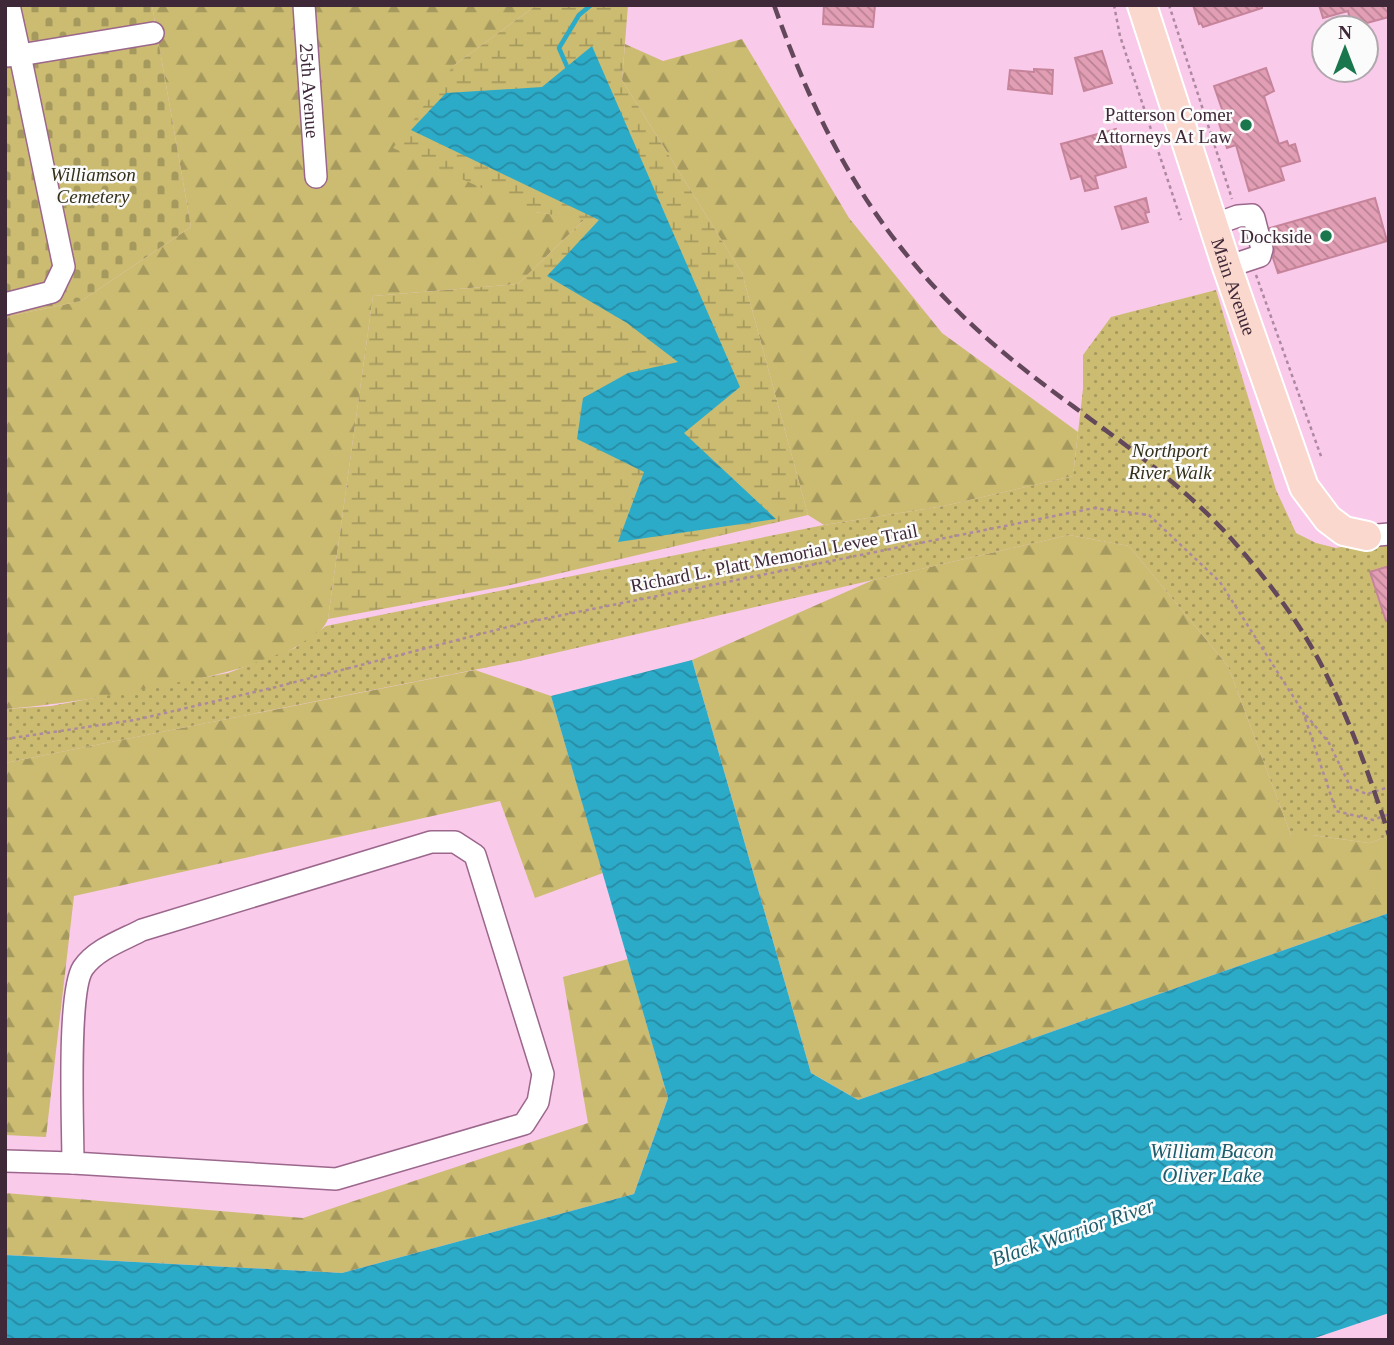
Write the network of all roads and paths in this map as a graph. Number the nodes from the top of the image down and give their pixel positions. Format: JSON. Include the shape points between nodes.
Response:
{"nodes":[{"id":1,"x":9,"y":5,"type":"edge"},
{"id":2,"x":304,"y":5,"type":"edge"},
{"id":3,"x":1114,"y":5,"type":"edge"},
{"id":4,"x":1142,"y":5,"type":"edge"},
{"id":5,"x":153,"y":33,"type":"dead end"},
{"id":6,"x":13,"y":55,"type":"edge"},
{"id":7,"x":316,"y":177,"type":"dead end"},
{"id":8,"x":1181,"y":220,"type":"dead end"},
{"id":9,"x":1213,"y":225,"type":"junction"},
{"id":10,"x":1227,"y":267,"type":"junction"},
{"id":11,"x":5,"y":304,"type":"edge"},
{"id":12,"x":1378,"y":535,"type":"edge"},
{"id":13,"x":1303,"y":712,"type":"junction"},
{"id":14,"x":5,"y":739,"type":"edge"},
{"id":15,"x":1389,"y":787,"type":"edge"},
{"id":16,"x":1389,"y":814,"type":"edge"},
{"id":17,"x":5,"y":1161,"type":"edge"},
{"id":18,"x":73,"y":1163,"type":"junction"}],
"edges":[{"from":1,"to":6,"type":"street"},
{"from":2,"to":7,"type":"street","name":"25th Avenue"},
{"from":3,"to":8,"type":"path"},
{"from":4,"to":9,"type":"main road","name":"Main Avenue"},
{"from":5,"to":6,"type":"street"},
{"from":6,"to":11,"type":"street","via":[[64,267],[52,292]]},
{"from":9,"to":10,"type":"main road","name":"Main Avenue"},
{"from":9,"to":10,"type":"street","via":[[1237,216],[1254,218],[1260,256]]},
{"from":10,"to":12,"type":"main road","name":"Main Avenue","via":[[1304,487],[1328,519],[1344,531]]},
{"from":13,"to":14,"type":"path","name":"Richard L. Platt Memorial Levee Trail","via":[[1220,582],[1149,515],[1094,508],[523,623],[135,720]]},
{"from":13,"to":15,"type":"path","via":[[1329,743],[1351,788],[1367,794]]},
{"from":13,"to":16,"type":"path","name":"Richard L. Platt Memorial Levee Trail","via":[[1336,811],[1373,820]]},
{"from":17,"to":18,"type":"street"},
{"from":18,"to":18,"type":"street","via":[[336,1179],[524,1124],[538,1102],[543,1074],[475,855],[455,842],[431,842],[142,930],[99,953],[82,969],[74,1001]]}]}
